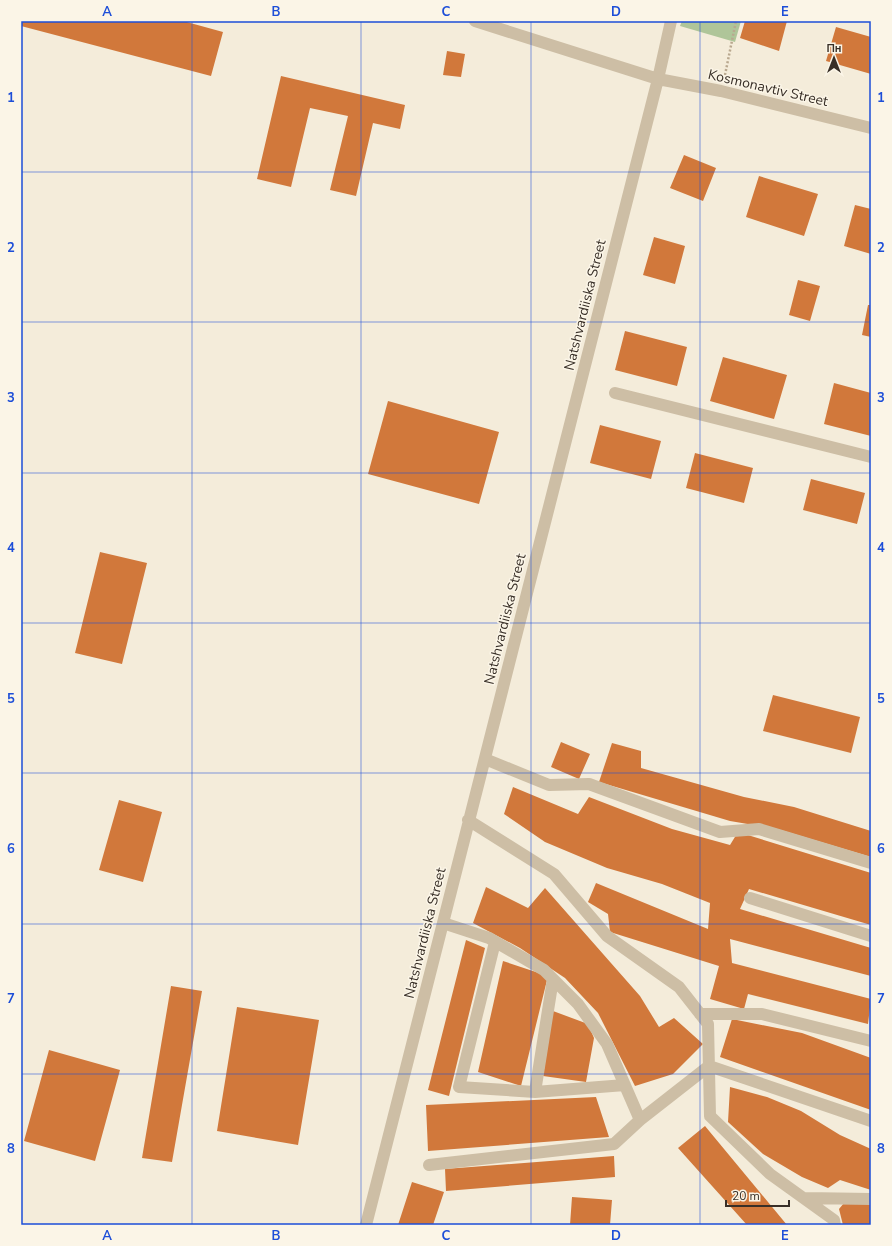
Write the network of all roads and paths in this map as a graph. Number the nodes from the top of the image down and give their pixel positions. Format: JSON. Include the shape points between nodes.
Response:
{"nodes":[{"id":1,"x":475,"y":21,"type":"edge"},
{"id":2,"x":672,"y":21,"type":"edge"},
{"id":3,"x":736,"y":21,"type":"edge"},
{"id":4,"x":658,"y":79,"type":"junction"},
{"id":5,"x":721,"y":91,"type":"junction"},
{"id":6,"x":871,"y":128,"type":"edge"},
{"id":7,"x":615,"y":392,"type":"dead end"},
{"id":8,"x":871,"y":457,"type":"edge"},
{"id":9,"x":485,"y":759,"type":"junction"},
{"id":10,"x":468,"y":820,"type":"junction"},
{"id":11,"x":871,"y":864,"type":"edge"},
{"id":12,"x":750,"y":898,"type":"dead end"},
{"id":13,"x":443,"y":923,"type":"junction"},
{"id":14,"x":871,"y":936,"type":"edge"},
{"id":15,"x":496,"y":942,"type":"junction"},
{"id":16,"x":553,"y":979,"type":"junction"},
{"id":17,"x":700,"y":1014,"type":"junction"},
{"id":18,"x":871,"y":1041,"type":"edge"},
{"id":19,"x":709,"y":1066,"type":"junction"},
{"id":20,"x":625,"y":1084,"type":"junction"},
{"id":21,"x":535,"y":1092,"type":"junction"},
{"id":22,"x":640,"y":1120,"type":"junction"},
{"id":23,"x":871,"y":1121,"type":"edge"},
{"id":24,"x":429,"y":1165,"type":"dead end"},
{"id":25,"x":804,"y":1198,"type":"junction"},
{"id":26,"x":871,"y":1199,"type":"edge"},
{"id":27,"x":366,"y":1225,"type":"edge"},
{"id":28,"x":835,"y":1225,"type":"edge"}],
"edges":[{"from":1,"to":4,"type":"street","name":"Kosmonavtiv Street"},
{"from":2,"to":4,"type":"street","name":"Natshvardiiska Street"},
{"from":3,"to":5,"type":"path"},
{"from":4,"to":5,"type":"street","name":"Kosmonavtiv Street"},
{"from":4,"to":9,"type":"street","name":"Natshvardiiska Street"},
{"from":5,"to":6,"type":"street","name":"Kosmonavtiv Street"},
{"from":7,"to":8,"type":"street"},
{"from":9,"to":10,"type":"street","name":"Natshvardiiska Street"},
{"from":9,"to":11,"type":"street","via":[[549,786],[589,784],[720,832],[759,829]]},
{"from":10,"to":13,"type":"street","name":"Natshvardiiska Street"},
{"from":10,"to":17,"type":"street","via":[[554,874],[606,936],[679,988]]},
{"from":12,"to":14,"type":"street"},
{"from":13,"to":15,"type":"street"},
{"from":13,"to":27,"type":"street","name":"Natshvardiiska Street"},
{"from":15,"to":16,"type":"street","via":[[544,970]]},
{"from":15,"to":21,"type":"street","via":[[459,1087]]},
{"from":16,"to":20,"type":"street","via":[[578,1004],[606,1044]]},
{"from":16,"to":21,"type":"street"},
{"from":17,"to":18,"type":"street","via":[[762,1014]]},
{"from":17,"to":19,"type":"street","via":[[708,1024]]},
{"from":19,"to":22,"type":"street"},
{"from":19,"to":23,"type":"street"},
{"from":19,"to":25,"type":"street","via":[[710,1116],[770,1174]]},
{"from":20,"to":21,"type":"street"},
{"from":20,"to":22,"type":"street"},
{"from":22,"to":24,"type":"street","via":[[614,1144]]},
{"from":25,"to":26,"type":"street"},
{"from":25,"to":28,"type":"street","via":[[834,1220]]}]}
